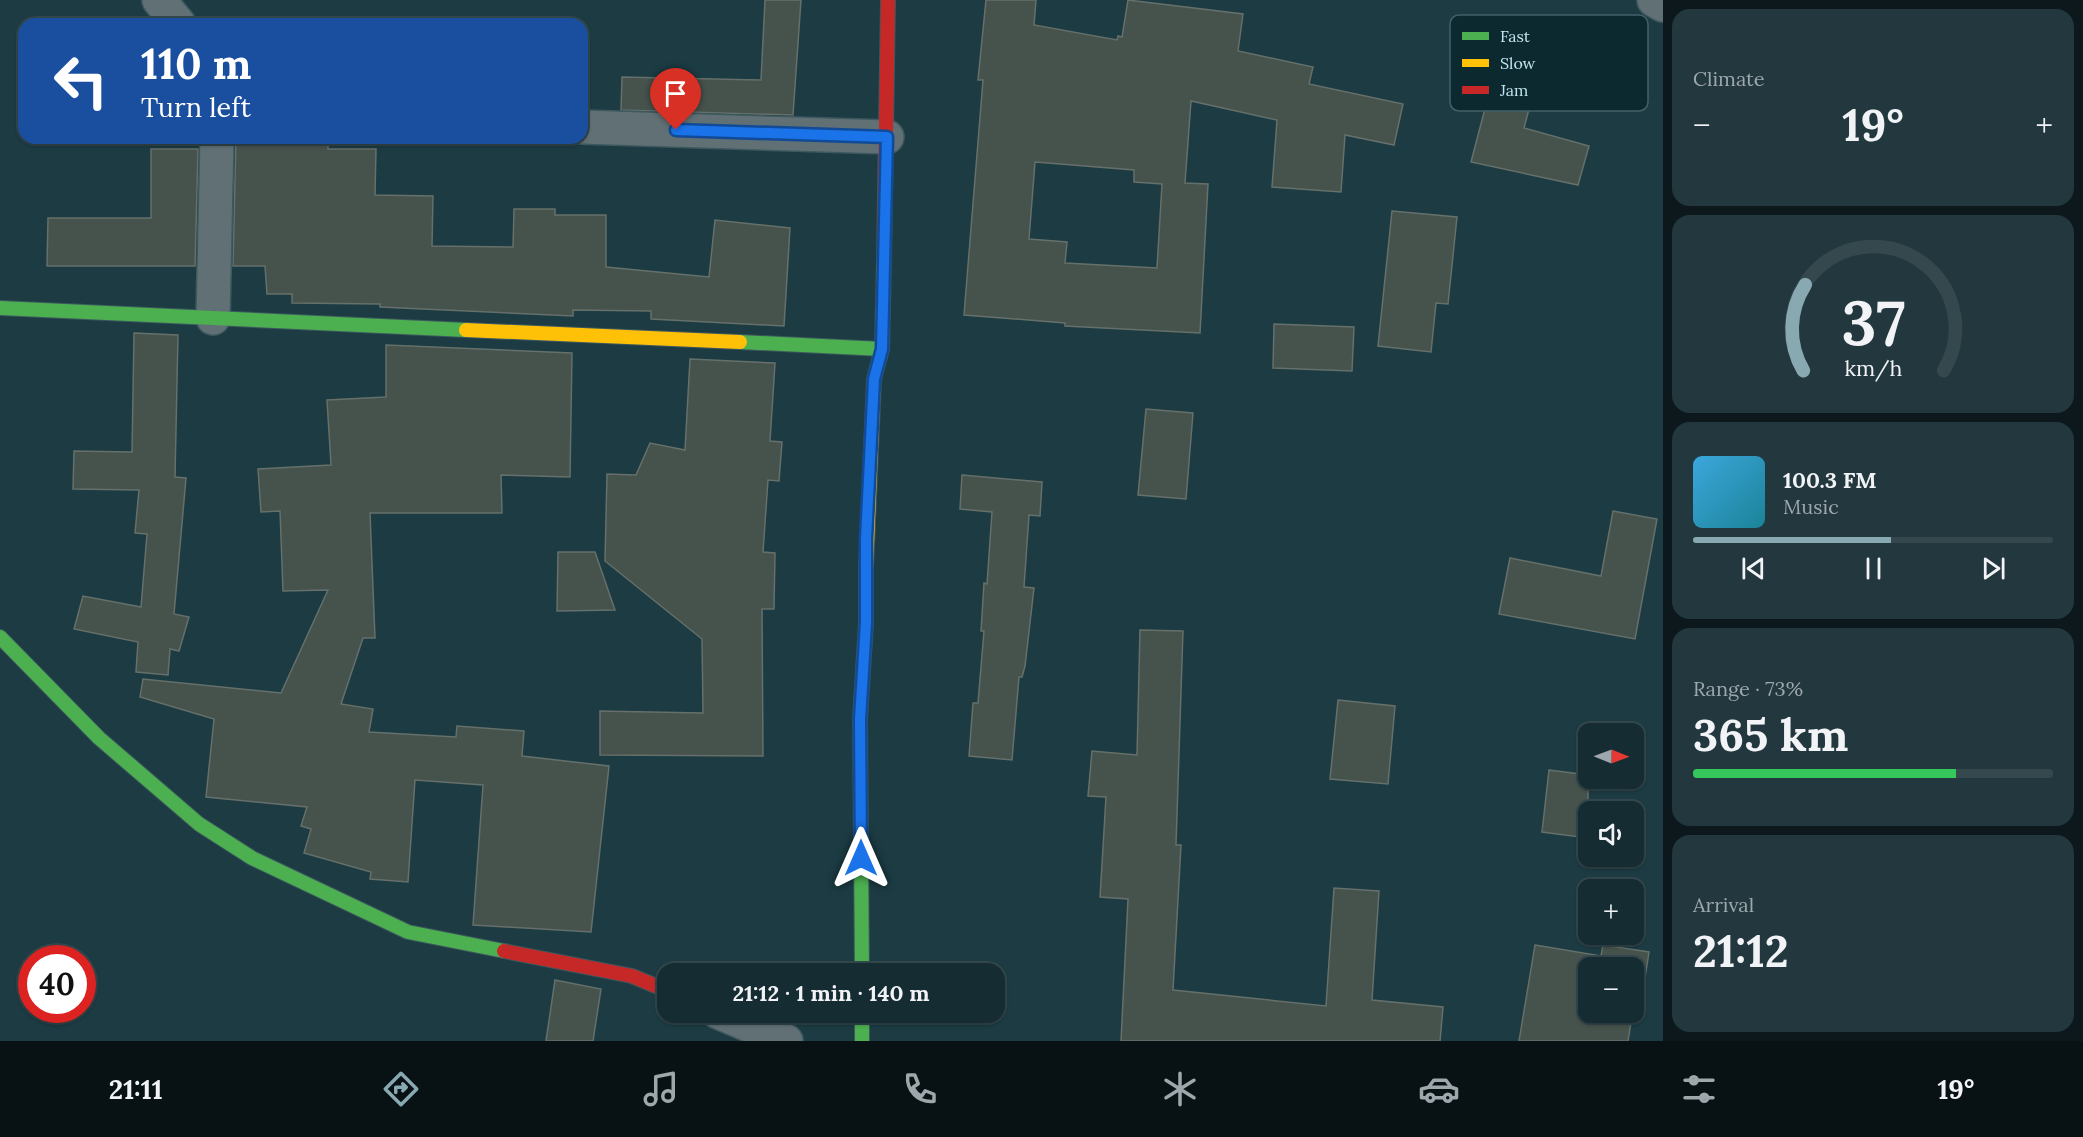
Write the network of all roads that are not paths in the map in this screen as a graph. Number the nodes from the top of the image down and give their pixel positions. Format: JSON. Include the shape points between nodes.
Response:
{"nodes":[{"id":1,"x":159,"y":0,"type":"edge"},
{"id":2,"x":888,"y":0,"type":"edge"},
{"id":3,"x":1654,"y":0,"type":"edge"},
{"id":4,"x":1663,"y":5,"type":"edge"},
{"id":5,"x":173,"y":18,"type":"edge"},
{"id":6,"x":588,"y":127,"type":"edge"},
{"id":7,"x":887,"y":137,"type":"junction"},
{"id":8,"x":217,"y":144,"type":"edge"},
{"id":9,"x":0,"y":308,"type":"edge"},
{"id":10,"x":213,"y":318,"type":"junction"},
{"id":11,"x":882,"y":349,"type":"junction"},
{"id":12,"x":0,"y":638,"type":"edge"},
{"id":13,"x":862,"y":963,"type":"edge"},
{"id":14,"x":657,"y":986,"type":"edge"},
{"id":15,"x":744,"y":1023,"type":"edge"},
{"id":16,"x":862,"y":1023,"type":"edge"},
{"id":17,"x":786,"y":1041,"type":"edge"},
{"id":18,"x":862,"y":1041,"type":"edge"}],
"edges":[{"from":1,"to":5,"type":"street"},
{"from":2,"to":7,"type":"street"},
{"from":3,"to":4,"type":"street"},
{"from":6,"to":7,"type":"street"},
{"from":7,"to":11,"type":"street"},
{"from":8,"to":10,"type":"street"},
{"from":9,"to":10,"type":"street"},
{"from":10,"to":11,"type":"street"},
{"from":11,"to":13,"type":"street","via":[[874,379],[860,719]]},
{"from":12,"to":14,"type":"street","via":[[99,738],[199,824],[252,858],[408,932],[632,976]]},
{"from":15,"to":17,"type":"street"},
{"from":16,"to":18,"type":"street"}]}
